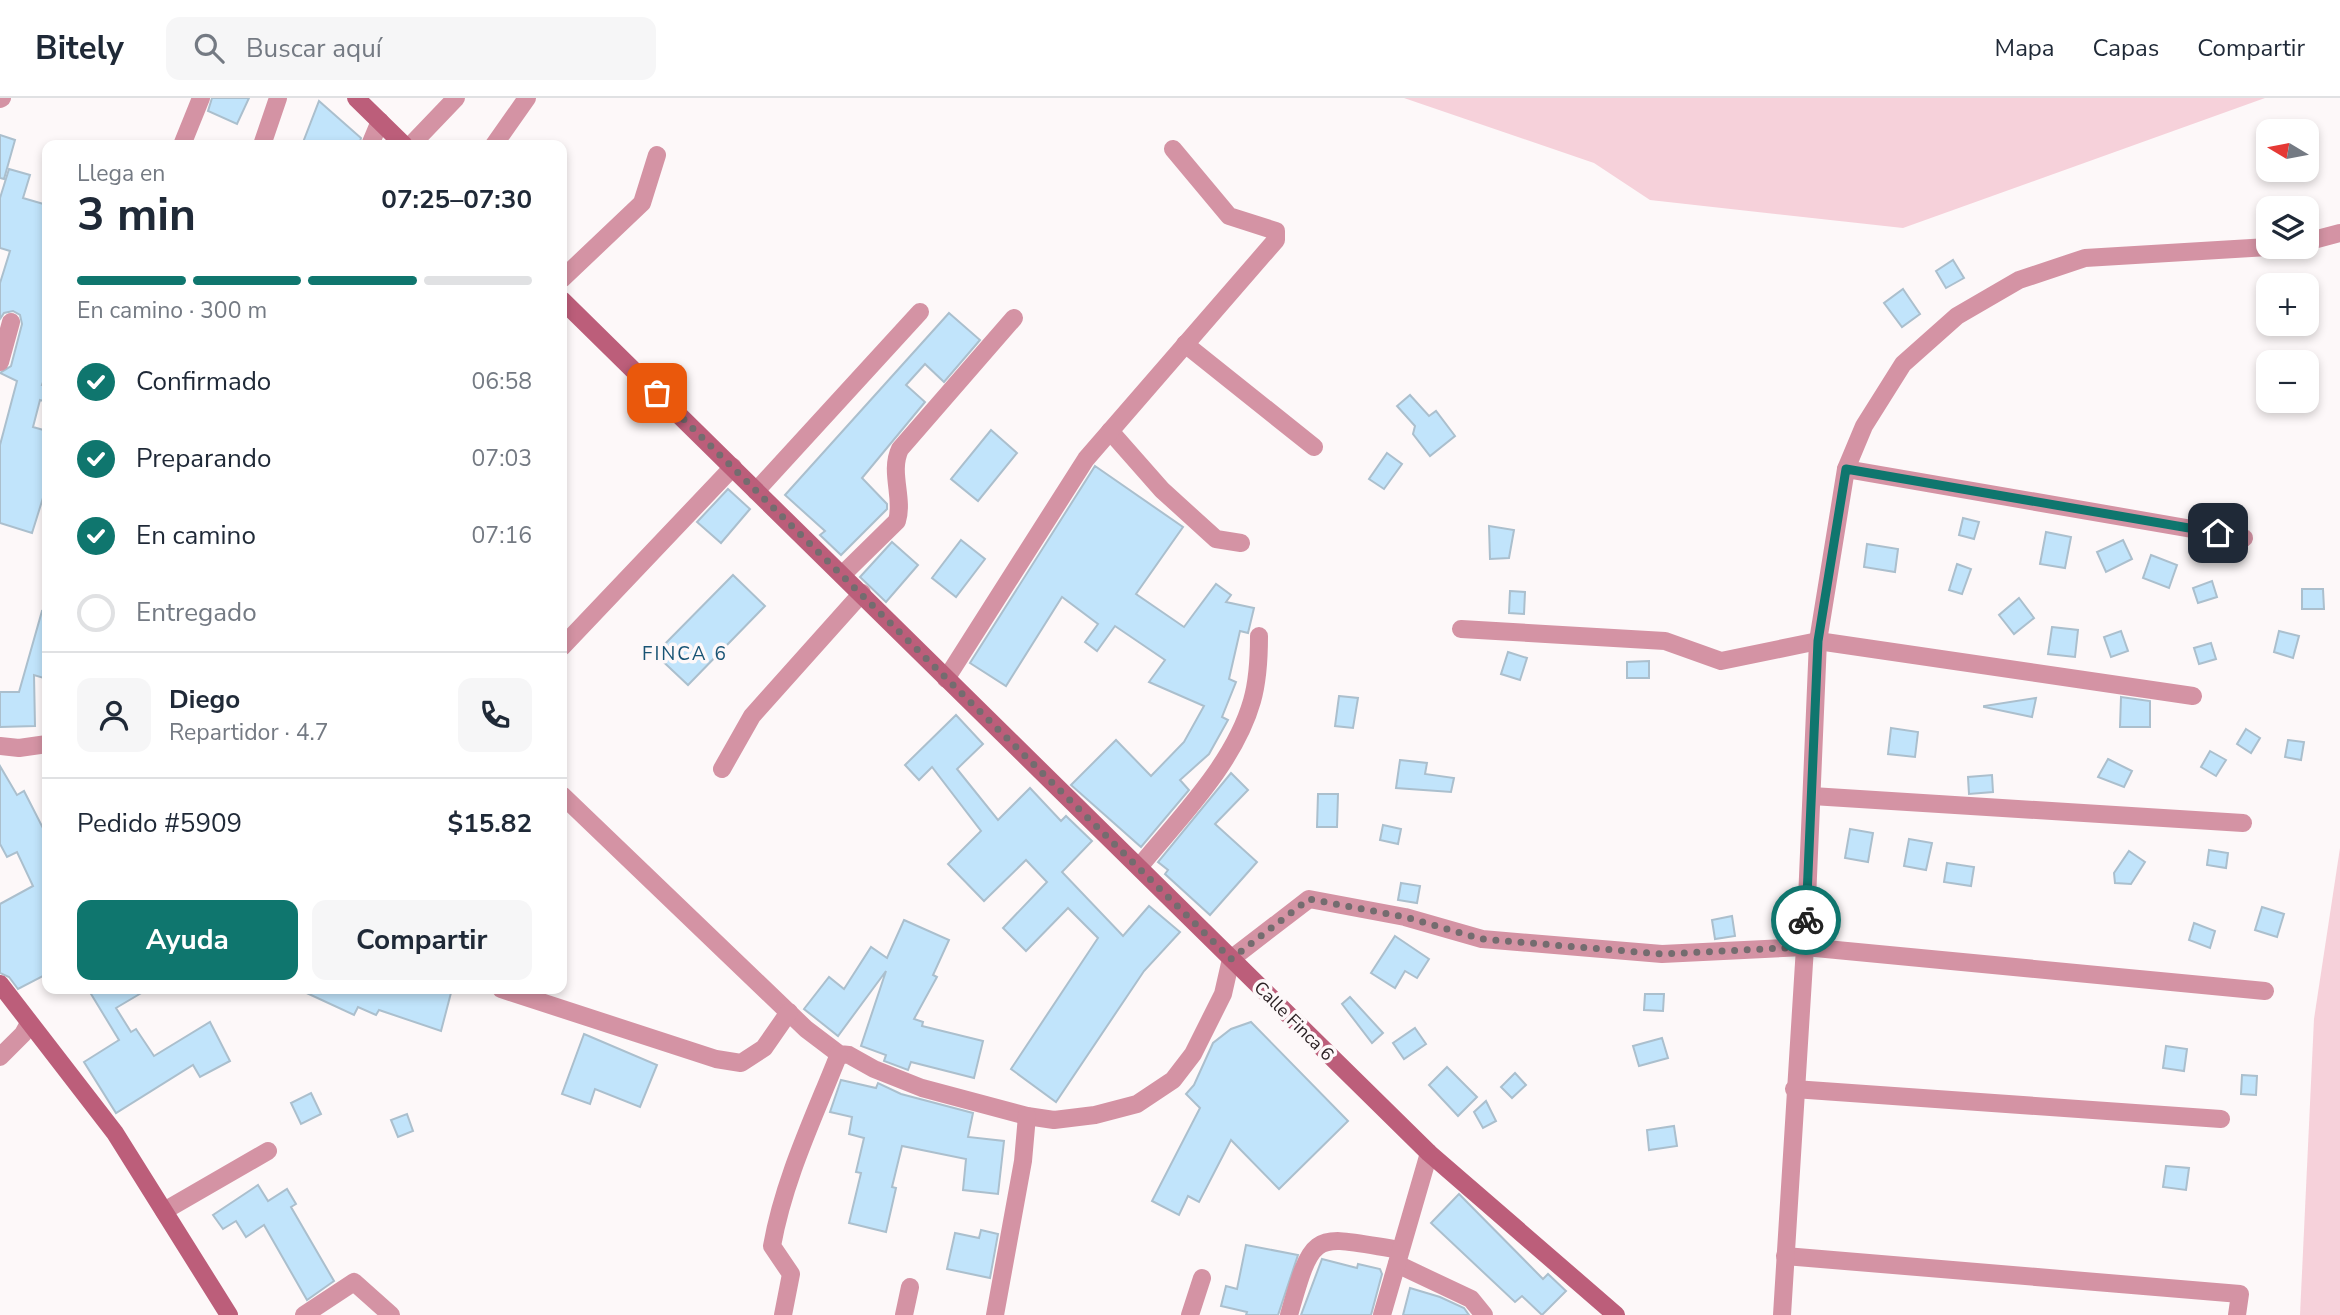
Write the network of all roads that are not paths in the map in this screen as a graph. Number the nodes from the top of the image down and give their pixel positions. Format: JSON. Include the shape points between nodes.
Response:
{"nodes":[{"id":1,"x":201,"y":98,"type":"edge"},
{"id":2,"x":278,"y":98,"type":"edge"},
{"id":3,"x":356,"y":98,"type":"edge"},
{"id":4,"x":456,"y":98,"type":"edge"},
{"id":5,"x":527,"y":98,"type":"edge"},
{"id":6,"x":380,"y":121,"type":"junction"},
{"id":7,"x":185,"y":140,"type":"edge"},
{"id":8,"x":264,"y":140,"type":"edge"},
{"id":9,"x":372,"y":140,"type":"edge"},
{"id":10,"x":399,"y":140,"type":"edge"},
{"id":11,"x":416,"y":140,"type":"edge"},
{"id":12,"x":498,"y":140,"type":"edge"},
{"id":13,"x":1172,"y":149,"type":"dead end"},
{"id":14,"x":657,"y":155,"type":"dead end"},
{"id":15,"x":2340,"y":233,"type":"edge"},
{"id":16,"x":2319,"y":239,"type":"edge"},
{"id":17,"x":2256,"y":248,"type":"edge"},
{"id":18,"x":567,"y":274,"type":"edge"},
{"id":19,"x":567,"y":305,"type":"edge"},
{"id":20,"x":920,"y":312,"type":"dead end"},
{"id":21,"x":1014,"y":318,"type":"dead end"},
{"id":22,"x":11,"y":322,"type":"dead end"},
{"id":23,"x":1185,"y":344,"type":"junction"},
{"id":24,"x":0,"y":362,"type":"edge"},
{"id":25,"x":1110,"y":431,"type":"junction"},
{"id":26,"x":1314,"y":447,"type":"dead end"},
{"id":27,"x":733,"y":467,"type":"junction"},
{"id":28,"x":1846,"y":469,"type":"junction"},
{"id":29,"x":756,"y":491,"type":"junction"},
{"id":30,"x":2244,"y":538,"type":"dead end"},
{"id":31,"x":1241,"y":543,"type":"dead end"},
{"id":32,"x":842,"y":575,"type":"junction"},
{"id":33,"x":862,"y":593,"type":"junction"},
{"id":34,"x":1461,"y":629,"type":"dead end"},
{"id":35,"x":1259,"y":636,"type":"dead end"},
{"id":36,"x":1818,"y":641,"type":"junction"},
{"id":37,"x":567,"y":642,"type":"edge"},
{"id":38,"x":946,"y":679,"type":"junction"},
{"id":39,"x":2193,"y":696,"type":"dead end"},
{"id":40,"x":42,"y":745,"type":"edge"},
{"id":41,"x":0,"y":746,"type":"edge"},
{"id":42,"x":722,"y":769,"type":"dead end"},
{"id":43,"x":1812,"y":796,"type":"junction"},
{"id":44,"x":567,"y":800,"type":"edge"},
{"id":45,"x":2243,"y":823,"type":"dead end"},
{"id":46,"x":1139,"y":866,"type":"junction"},
{"id":47,"x":1805,"y":947,"type":"junction"},
{"id":48,"x":1231,"y":959,"type":"junction"},
{"id":49,"x":0,"y":984,"type":"edge"},
{"id":50,"x":2265,"y":991,"type":"dead end"},
{"id":51,"x":516,"y":994,"type":"edge"},
{"id":52,"x":789,"y":1012,"type":"junction"},
{"id":53,"x":29,"y":1023,"type":"junction"},
{"id":54,"x":839,"y":1054,"type":"junction"},
{"id":55,"x":0,"y":1057,"type":"edge"},
{"id":56,"x":1794,"y":1089,"type":"junction"},
{"id":57,"x":1027,"y":1116,"type":"junction"},
{"id":58,"x":2221,"y":1119,"type":"dead end"},
{"id":59,"x":268,"y":1151,"type":"dead end"},
{"id":60,"x":1429,"y":1153,"type":"junction"},
{"id":61,"x":164,"y":1211,"type":"junction"},
{"id":62,"x":1785,"y":1256,"type":"junction"},
{"id":63,"x":1398,"y":1257,"type":"junction"},
{"id":64,"x":1202,"y":1278,"type":"dead end"},
{"id":65,"x":910,"y":1287,"type":"dead end"},
{"id":66,"x":229,"y":1315,"type":"edge"},
{"id":67,"x":304,"y":1315,"type":"edge"},
{"id":68,"x":391,"y":1315,"type":"edge"},
{"id":69,"x":783,"y":1315,"type":"edge"},
{"id":70,"x":904,"y":1315,"type":"edge"},
{"id":71,"x":995,"y":1315,"type":"edge"},
{"id":72,"x":1190,"y":1315,"type":"edge"},
{"id":73,"x":1289,"y":1315,"type":"edge"},
{"id":74,"x":1382,"y":1315,"type":"edge"},
{"id":75,"x":1484,"y":1315,"type":"edge"},
{"id":76,"x":1616,"y":1315,"type":"edge"},
{"id":77,"x":1782,"y":1315,"type":"edge"},
{"id":78,"x":2236,"y":1315,"type":"edge"}],
"edges":[{"from":1,"to":7,"type":"street"},
{"from":2,"to":8,"type":"street"},
{"from":3,"to":6,"type":"street"},
{"from":4,"to":11,"type":"street"},
{"from":5,"to":12,"type":"street"},
{"from":6,"to":9,"type":"street"},
{"from":6,"to":10,"type":"street"},
{"from":13,"to":23,"type":"street","via":[[1229,216],[1276,231],[1276,240]]},
{"from":14,"to":18,"type":"street","via":[[642,203]]},
{"from":15,"to":16,"type":"street"},
{"from":17,"to":28,"type":"street","via":[[2085,258],[2019,280],[1957,316],[1903,364],[1864,426]]},
{"from":19,"to":27,"type":"street","name":"Calle Finca 6"},
{"from":20,"to":29,"type":"street"},
{"from":21,"to":32,"type":"street","via":[[900,449],[895,459],[897,521]]},
{"from":22,"to":24,"type":"street"},
{"from":23,"to":25,"type":"street"},
{"from":23,"to":26,"type":"street"},
{"from":25,"to":31,"type":"street","via":[[1162,491],[1216,539]]},
{"from":25,"to":38,"type":"street","via":[[1086,459]]},
{"from":27,"to":29,"type":"street","name":"Calle Finca 6"},
{"from":27,"to":37,"type":"street"},
{"from":28,"to":30,"type":"street"},
{"from":28,"to":36,"type":"street"},
{"from":29,"to":32,"type":"street","name":"Calle Finca 6"},
{"from":32,"to":33,"type":"street","name":"Calle Finca 6"},
{"from":33,"to":38,"type":"street","name":"Calle Finca 6"},
{"from":33,"to":42,"type":"street","via":[[752,716]]},
{"from":34,"to":36,"type":"street","via":[[1665,641],[1720,662]]},
{"from":35,"to":46,"type":"street","via":[[1259,670],[1252,702],[1235,742]]},
{"from":36,"to":39,"type":"street"},
{"from":36,"to":43,"type":"street"},
{"from":38,"to":46,"type":"street","name":"Calle Finca 6"},
{"from":40,"to":41,"type":"street"},
{"from":43,"to":45,"type":"street"},
{"from":43,"to":47,"type":"street"},
{"from":44,"to":52,"type":"street"},
{"from":46,"to":48,"type":"street","name":"Calle Finca 6"},
{"from":47,"to":48,"type":"street","via":[[1662,954],[1482,939],[1405,917],[1309,899]]},
{"from":47,"to":50,"type":"street"},
{"from":47,"to":56,"type":"street"},
{"from":48,"to":57,"type":"street","via":[[1223,994],[1193,1054],[1173,1080],[1137,1104],[1095,1115],[1054,1120]]},
{"from":48,"to":60,"type":"street","name":"Calle Finca 6"},
{"from":49,"to":53,"type":"street"},
{"from":51,"to":52,"type":"street","via":[[716,1059],[741,1063],[764,1048]]},
{"from":52,"to":54,"type":"street"},
{"from":53,"to":55,"type":"street"},
{"from":53,"to":61,"type":"street","via":[[115,1133]]},
{"from":54,"to":57,"type":"street","via":[[922,1088]]},
{"from":54,"to":69,"type":"street","via":[[777,1220],[772,1246],[791,1274]]},
{"from":56,"to":58,"type":"street"},
{"from":56,"to":62,"type":"street"},
{"from":57,"to":71,"type":"street"},
{"from":59,"to":61,"type":"street"},
{"from":60,"to":63,"type":"street"},
{"from":60,"to":76,"type":"street","name":"Calle Finca 6"},
{"from":61,"to":66,"type":"street"},
{"from":62,"to":77,"type":"street"},
{"from":62,"to":78,"type":"street","via":[[2240,1294]]},
{"from":63,"to":73,"type":"street","via":[[1336,1240],[1324,1242],[1306,1258]]},
{"from":63,"to":74,"type":"street"},
{"from":63,"to":75,"type":"street","via":[[1471,1299]]},
{"from":64,"to":72,"type":"street"},
{"from":65,"to":70,"type":"street"},
{"from":67,"to":68,"type":"street","via":[[354,1282]]}]}
